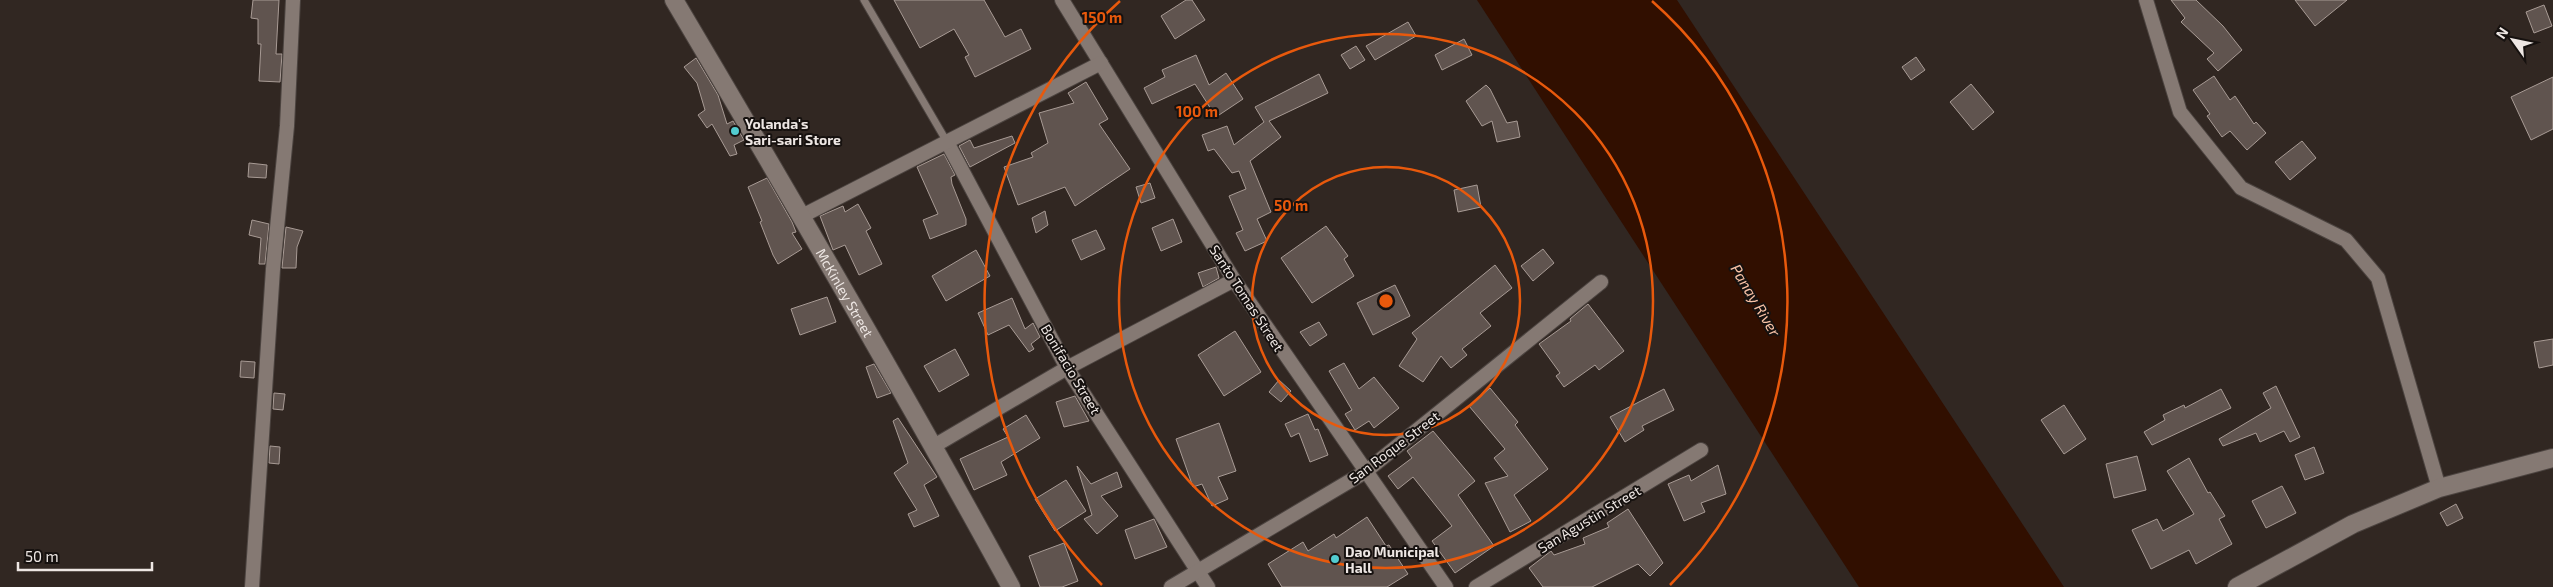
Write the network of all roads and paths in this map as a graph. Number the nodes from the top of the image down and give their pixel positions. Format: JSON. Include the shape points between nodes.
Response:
{"nodes":[{"id":1,"x":294,"y":0,"type":"edge"},
{"id":2,"x":674,"y":0,"type":"edge"},
{"id":3,"x":864,"y":0,"type":"edge"},
{"id":4,"x":1062,"y":0,"type":"edge"},
{"id":5,"x":2146,"y":0,"type":"edge"},
{"id":6,"x":1101,"y":63,"type":"junction"},
{"id":7,"x":946,"y":142,"type":"junction"},
{"id":8,"x":802,"y":216,"type":"junction"},
{"id":9,"x":1234,"y":280,"type":"junction"},
{"id":10,"x":1601,"y":282,"type":"dead end"},
{"id":11,"x":1067,"y":368,"type":"junction"},
{"id":12,"x":934,"y":446,"type":"junction"},
{"id":13,"x":1700,"y":450,"type":"dead end"},
{"id":14,"x":2553,"y":458,"type":"edge"},
{"id":15,"x":1365,"y":472,"type":"junction"},
{"id":16,"x":2439,"y":488,"type":"junction"},
{"id":17,"x":1198,"y":572,"type":"junction"},
{"id":18,"x":252,"y":587,"type":"edge"},
{"id":19,"x":1011,"y":587,"type":"edge"},
{"id":20,"x":1171,"y":587,"type":"edge"},
{"id":21,"x":1208,"y":587,"type":"edge"},
{"id":22,"x":1446,"y":587,"type":"edge"},
{"id":23,"x":1476,"y":587,"type":"edge"},
{"id":24,"x":2237,"y":587,"type":"edge"}],
"edges":[{"from":1,"to":18,"type":"street"},
{"from":2,"to":8,"type":"street","name":"McKinley Street"},
{"from":3,"to":7,"type":"lane"},
{"from":4,"to":6,"type":"street","name":"Santo Tomas Street"},
{"from":5,"to":16,"type":"street","via":[[2180,112],[2241,188],[2346,240],[2378,278]]},
{"from":6,"to":7,"type":"street"},
{"from":6,"to":9,"type":"street","name":"Santo Tomas Street"},
{"from":7,"to":8,"type":"street"},
{"from":7,"to":11,"type":"street","name":"Bonifacio Street"},
{"from":8,"to":12,"type":"street","name":"McKinley Street"},
{"from":9,"to":11,"type":"street"},
{"from":9,"to":15,"type":"street","name":"Santo Tomas Street"},
{"from":10,"to":15,"type":"street","name":"San Roque Street"},
{"from":11,"to":12,"type":"street"},
{"from":11,"to":17,"type":"street","name":"Bonifacio Street"},
{"from":12,"to":19,"type":"street","name":"McKinley Street"},
{"from":13,"to":23,"type":"street","name":"San Agustin Street"},
{"from":14,"to":16,"type":"street"},
{"from":15,"to":17,"type":"street","name":"San Roque Street"},
{"from":15,"to":22,"type":"street","name":"Santo Tomas Street"},
{"from":16,"to":24,"type":"street","via":[[2353,524]]},
{"from":17,"to":20,"type":"street","name":"San Roque Street"},
{"from":17,"to":21,"type":"street","name":"Bonifacio Street"}]}
